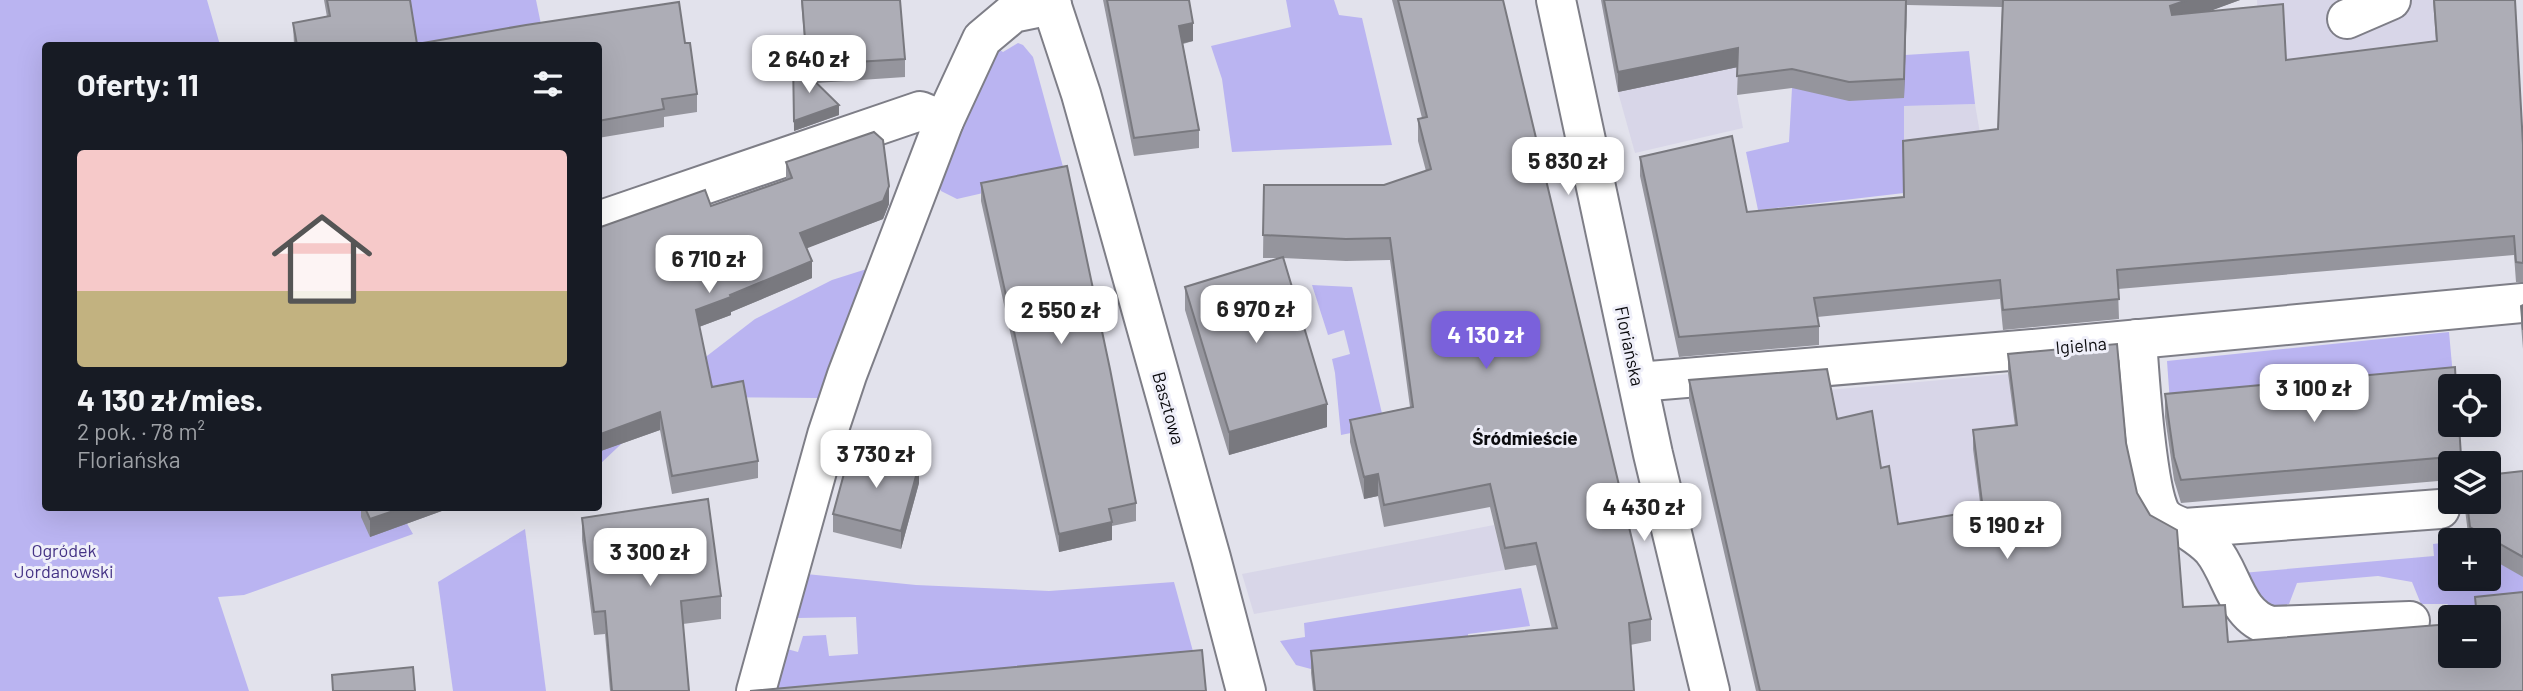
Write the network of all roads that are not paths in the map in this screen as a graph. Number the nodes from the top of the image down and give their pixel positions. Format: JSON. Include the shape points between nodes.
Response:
{"nodes":[{"id":1,"x":1556,"y":0,"type":"edge"},
{"id":2,"x":2391,"y":0,"type":"edge"},
{"id":3,"x":1051,"y":2,"type":"edge"},
{"id":4,"x":2347,"y":19,"type":"dead end"},
{"id":5,"x":944,"y":121,"type":"junction"},
{"id":6,"x":602,"y":220,"type":"edge"},
{"id":7,"x":2523,"y":303,"type":"edge"},
{"id":8,"x":2137,"y":339,"type":"junction"},
{"id":9,"x":1638,"y":382,"type":"junction"},
{"id":10,"x":2438,"y":509,"type":"edge"},
{"id":11,"x":2185,"y":528,"type":"junction"},
{"id":12,"x":2410,"y":621,"type":"dead end"},
{"id":13,"x":756,"y":691,"type":"edge"},
{"id":14,"x":1246,"y":691,"type":"edge"},
{"id":15,"x":1710,"y":691,"type":"edge"}],
"edges":[{"from":1,"to":9,"type":"street","name":"Floriańska"},
{"from":2,"to":4,"type":"street"},
{"from":3,"to":5,"type":"street","name":"Basztowa","via":[[1013,13],[982,38]]},
{"from":3,"to":14,"type":"street","name":"Basztowa","via":[[1082,93]]},
{"from":5,"to":6,"type":"street","via":[[920,111]]},
{"from":5,"to":13,"type":"street","name":"Basztowa","via":[[835,411]]},
{"from":7,"to":8,"type":"street","name":"Igielna"},
{"from":8,"to":9,"type":"street","name":"Igielna"},
{"from":8,"to":11,"type":"street","via":[[2154,496],[2161,515]]},
{"from":9,"to":15,"type":"street","name":"Floriańska"},
{"from":10,"to":11,"type":"street"},
{"from":11,"to":12,"type":"street","via":[[2212,549],[2246,610],[2260,623]]}]}
